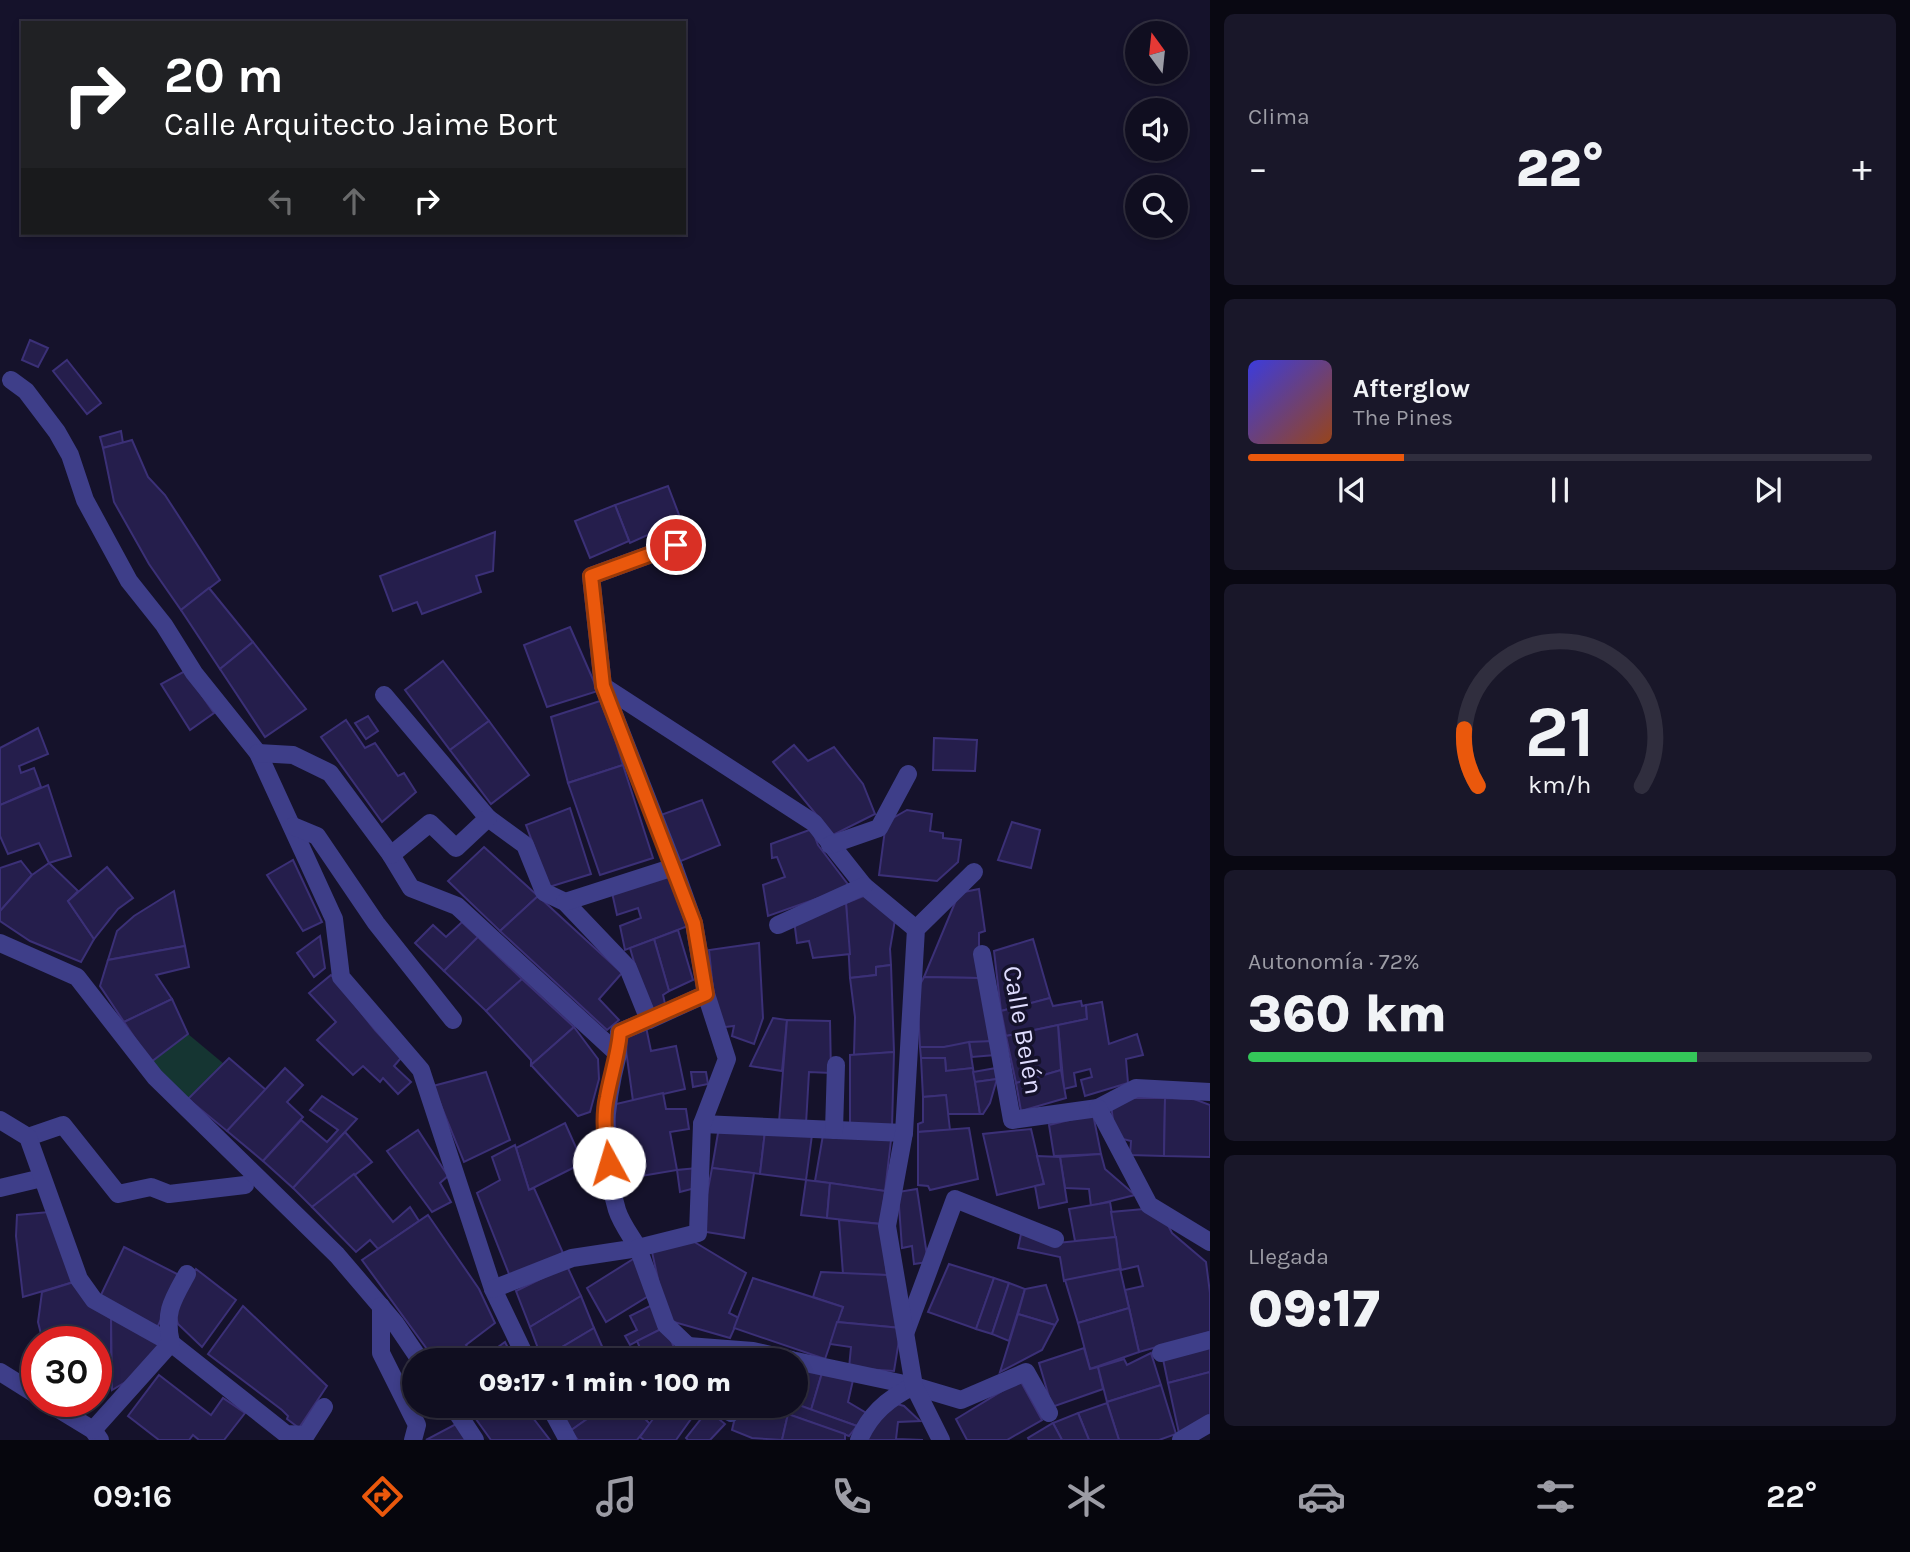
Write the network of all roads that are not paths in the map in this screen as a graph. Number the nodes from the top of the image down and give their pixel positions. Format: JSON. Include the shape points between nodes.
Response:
{"nodes":[{"id":1,"x":11,"y":380,"type":"dead end"},
{"id":2,"x":676,"y":545,"type":"dead end"},
{"id":3,"x":603,"y":686,"type":"junction"},
{"id":4,"x":384,"y":695,"type":"dead end"},
{"id":5,"x":258,"y":753,"type":"junction"},
{"id":6,"x":908,"y":774,"type":"dead end"},
{"id":7,"x":488,"y":818,"type":"junction"},
{"id":8,"x":293,"y":826,"type":"junction"},
{"id":9,"x":830,"y":845,"type":"junction"},
{"id":10,"x":391,"y":855,"type":"junction"},
{"id":11,"x":674,"y":867,"type":"junction"},
{"id":12,"x":974,"y":872,"type":"dead end"},
{"id":13,"x":864,"y":886,"type":"junction"},
{"id":14,"x":565,"y":902,"type":"junction"},
{"id":15,"x":778,"y":925,"type":"dead end"},
{"id":16,"x":916,"y":929,"type":"junction"},
{"id":17,"x":0,"y":943,"type":"edge"},
{"id":18,"x":982,"y":954,"type":"dead end"},
{"id":19,"x":706,"y":994,"type":"junction"},
{"id":20,"x":453,"y":1020,"type":"dead end"},
{"id":21,"x":649,"y":1020,"type":"junction"},
{"id":22,"x":618,"y":1054,"type":"junction"},
{"id":23,"x":836,"y":1065,"type":"dead end"},
{"id":24,"x":1210,"y":1092,"type":"edge"},
{"id":25,"x":1098,"y":1108,"type":"junction"},
{"id":26,"x":0,"y":1119,"type":"edge"},
{"id":27,"x":702,"y":1124,"type":"junction"},
{"id":28,"x":834,"y":1130,"type":"junction"},
{"id":29,"x":904,"y":1133,"type":"junction"},
{"id":30,"x":28,"y":1137,"type":"junction"},
{"id":31,"x":43,"y":1178,"type":"junction"},
{"id":32,"x":245,"y":1185,"type":"dead end"},
{"id":33,"x":0,"y":1188,"type":"edge"},
{"id":34,"x":1055,"y":1239,"type":"dead end"},
{"id":35,"x":1210,"y":1242,"type":"edge"},
{"id":36,"x":638,"y":1248,"type":"junction"},
{"id":37,"x":187,"y":1274,"type":"dead end"},
{"id":38,"x":493,"y":1289,"type":"junction"},
{"id":39,"x":380,"y":1306,"type":"junction"},
{"id":40,"x":905,"y":1335,"type":"junction"},
{"id":41,"x":1210,"y":1341,"type":"edge"},
{"id":42,"x":171,"y":1343,"type":"junction"},
{"id":43,"x":411,"y":1348,"type":"edge"},
{"id":44,"x":521,"y":1348,"type":"edge"},
{"id":45,"x":701,"y":1348,"type":"edge"},
{"id":46,"x":1161,"y":1353,"type":"dead end"},
{"id":47,"x":808,"y":1363,"type":"edge"},
{"id":48,"x":0,"y":1372,"type":"edge"},
{"id":49,"x":21,"y":1385,"type":"edge"},
{"id":50,"x":914,"y":1386,"type":"junction"},
{"id":51,"x":324,"y":1407,"type":"dead end"},
{"id":52,"x":1049,"y":1413,"type":"dead end"},
{"id":53,"x":70,"y":1417,"type":"edge"},
{"id":54,"x":461,"y":1418,"type":"edge"},
{"id":55,"x":556,"y":1418,"type":"edge"},
{"id":56,"x":1206,"y":1431,"type":"edge"},
{"id":57,"x":97,"y":1435,"type":"edge"},
{"id":58,"x":413,"y":1440,"type":"edge"},
{"id":59,"x":475,"y":1440,"type":"edge"},
{"id":60,"x":568,"y":1440,"type":"edge"},
{"id":61,"x":859,"y":1440,"type":"edge"},
{"id":62,"x":941,"y":1440,"type":"edge"},
{"id":63,"x":1181,"y":1440,"type":"edge"}],
"edges":[{"from":1,"to":5,"type":"street","via":[[26,391],[57,432],[85,500],[129,580]]},
{"from":2,"to":3,"type":"street","via":[[591,576]]},
{"from":3,"to":9,"type":"street","via":[[814,823]]},
{"from":3,"to":11,"type":"street"},
{"from":4,"to":7,"type":"street"},
{"from":5,"to":8,"type":"street"},
{"from":5,"to":10,"type":"street","via":[[293,755],[330,773]]},
{"from":6,"to":9,"type":"street","via":[[879,828]]},
{"from":7,"to":10,"type":"street","via":[[456,848],[430,823]]},
{"from":7,"to":14,"type":"street","via":[[524,845],[544,892]]},
{"from":8,"to":20,"type":"street","via":[[317,836],[376,923]]},
{"from":8,"to":38,"type":"street","via":[[334,919],[341,976],[421,1070]]},
{"from":9,"to":13,"type":"street"},
{"from":10,"to":22,"type":"street","via":[[411,888],[457,905]]},
{"from":11,"to":14,"type":"street"},
{"from":11,"to":19,"type":"street","via":[[694,923]]},
{"from":12,"to":16,"type":"street"},
{"from":13,"to":15,"type":"street"},
{"from":13,"to":16,"type":"street"},
{"from":14,"to":21,"type":"street","via":[[628,968]]},
{"from":16,"to":29,"type":"street"},
{"from":17,"to":39,"type":"street","via":[[77,977],[155,1077],[337,1255]]},
{"from":18,"to":25,"type":"street","name":"Calle Belén","via":[[1012,1120]]},
{"from":19,"to":21,"type":"street"},
{"from":19,"to":27,"type":"street","via":[[727,1059]]},
{"from":21,"to":22,"type":"street","via":[[620,1032]]},
{"from":22,"to":36,"type":"street","via":[[606,1100],[605,1139],[617,1212]]},
{"from":23,"to":28,"type":"street"},
{"from":24,"to":25,"type":"street","name":"Calle Belén","via":[[1136,1088]]},
{"from":25,"to":35,"type":"street","via":[[1149,1205]]},
{"from":26,"to":30,"type":"street"},
{"from":27,"to":28,"type":"street"},
{"from":27,"to":36,"type":"street","via":[[698,1233]]},
{"from":28,"to":29,"type":"street"},
{"from":29,"to":40,"type":"street","via":[[887,1226]]},
{"from":30,"to":31,"type":"street"},
{"from":30,"to":32,"type":"street","via":[[63,1125],[118,1194],[151,1187],[169,1194]]},
{"from":31,"to":33,"type":"street"},
{"from":31,"to":42,"type":"street","via":[[79,1279],[94,1300]]},
{"from":34,"to":40,"type":"street","via":[[955,1199]]},
{"from":36,"to":38,"type":"street","via":[[572,1258]]},
{"from":36,"to":45,"type":"street","via":[[666,1325],[688,1346]]},
{"from":37,"to":42,"type":"street","via":[[170,1303],[166,1322]]},
{"from":38,"to":44,"type":"street"},
{"from":39,"to":43,"type":"street"},
{"from":39,"to":58,"type":"street","via":[[382,1353],[417,1424]]},
{"from":40,"to":50,"type":"street"},
{"from":41,"to":46,"type":"street"},
{"from":42,"to":51,"type":"street","via":[[286,1434],[306,1435]]},
{"from":42,"to":57,"type":"street"},
{"from":47,"to":50,"type":"street"},
{"from":48,"to":49,"type":"street"},
{"from":50,"to":52,"type":"street","via":[[961,1400],[1026,1371]]},
{"from":50,"to":61,"type":"street","via":[[891,1396]]},
{"from":50,"to":62,"type":"street"},
{"from":53,"to":57,"type":"street"},
{"from":54,"to":59,"type":"street"},
{"from":55,"to":60,"type":"street"},
{"from":56,"to":63,"type":"street"}]}
